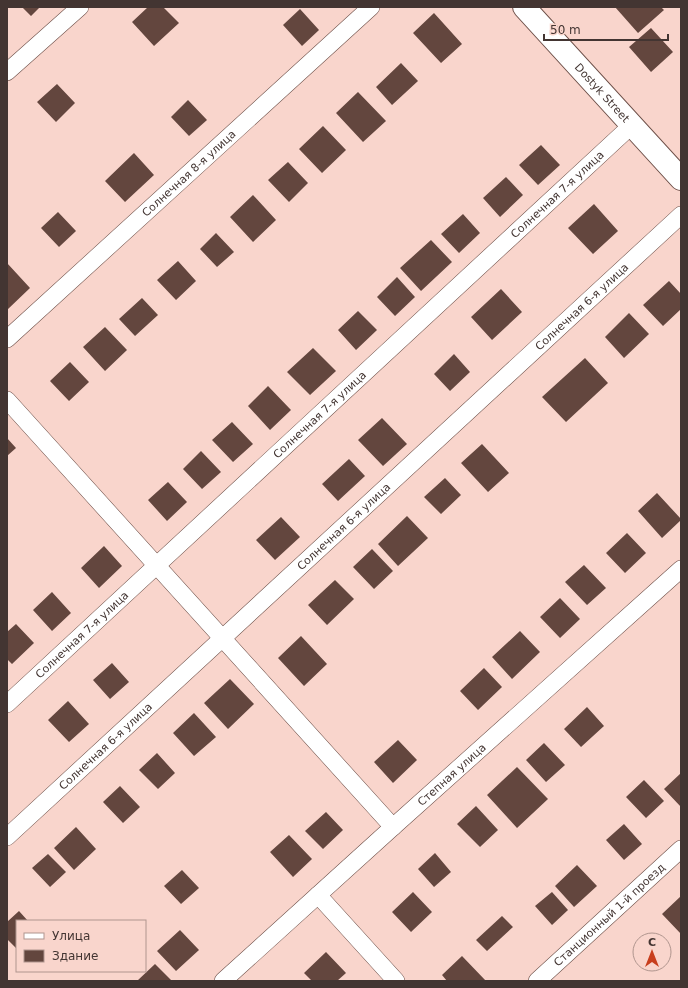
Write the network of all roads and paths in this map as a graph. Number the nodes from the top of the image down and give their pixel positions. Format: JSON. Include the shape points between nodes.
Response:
{"nodes":[{"id":1,"x":80,"y":7,"type":"edge"},
{"id":2,"x":371,"y":7,"type":"edge"},
{"id":3,"x":524,"y":7,"type":"edge"},
{"id":4,"x":7,"y":72,"type":"edge"},
{"id":5,"x":632,"y":125,"type":"junction"},
{"id":6,"x":681,"y":179,"type":"edge"},
{"id":7,"x":681,"y":215,"type":"edge"},
{"id":8,"x":7,"y":339,"type":"edge"},
{"id":9,"x":7,"y":400,"type":"edge"},
{"id":10,"x":156,"y":565,"type":"junction"},
{"id":11,"x":681,"y":569,"type":"edge"},
{"id":12,"x":222,"y":638,"type":"junction"},
{"id":13,"x":7,"y":704,"type":"edge"},
{"id":14,"x":393,"y":827,"type":"junction"},
{"id":15,"x":7,"y":837,"type":"edge"},
{"id":16,"x":681,"y":849,"type":"edge"},
{"id":17,"x":318,"y":895,"type":"junction"},
{"id":18,"x":223,"y":981,"type":"edge"},
{"id":19,"x":396,"y":981,"type":"edge"},
{"id":20,"x":537,"y":981,"type":"edge"}],
"edges":[{"from":1,"to":4,"type":"street"},
{"from":2,"to":8,"type":"street","name":"Солнечная 8-я улица"},
{"from":3,"to":5,"type":"street","name":"Dostyk Street"},
{"from":5,"to":6,"type":"street","name":"Dostyk Street"},
{"from":5,"to":10,"type":"street","name":"Солнечная 7-я улица"},
{"from":7,"to":12,"type":"street","name":"Солнечная 6-я улица"},
{"from":9,"to":10,"type":"street"},
{"from":10,"to":12,"type":"street"},
{"from":10,"to":13,"type":"street","name":"Солнечная 7-я улица"},
{"from":11,"to":14,"type":"street","name":"Степная улица"},
{"from":12,"to":14,"type":"street"},
{"from":12,"to":15,"type":"street","name":"Солнечная 6-я улица"},
{"from":14,"to":17,"type":"street","name":"Степная улица"},
{"from":16,"to":20,"type":"street","name":"Станционный 1-й проезд"},
{"from":17,"to":18,"type":"street","name":"Степная улица"},
{"from":17,"to":19,"type":"street"}]}
